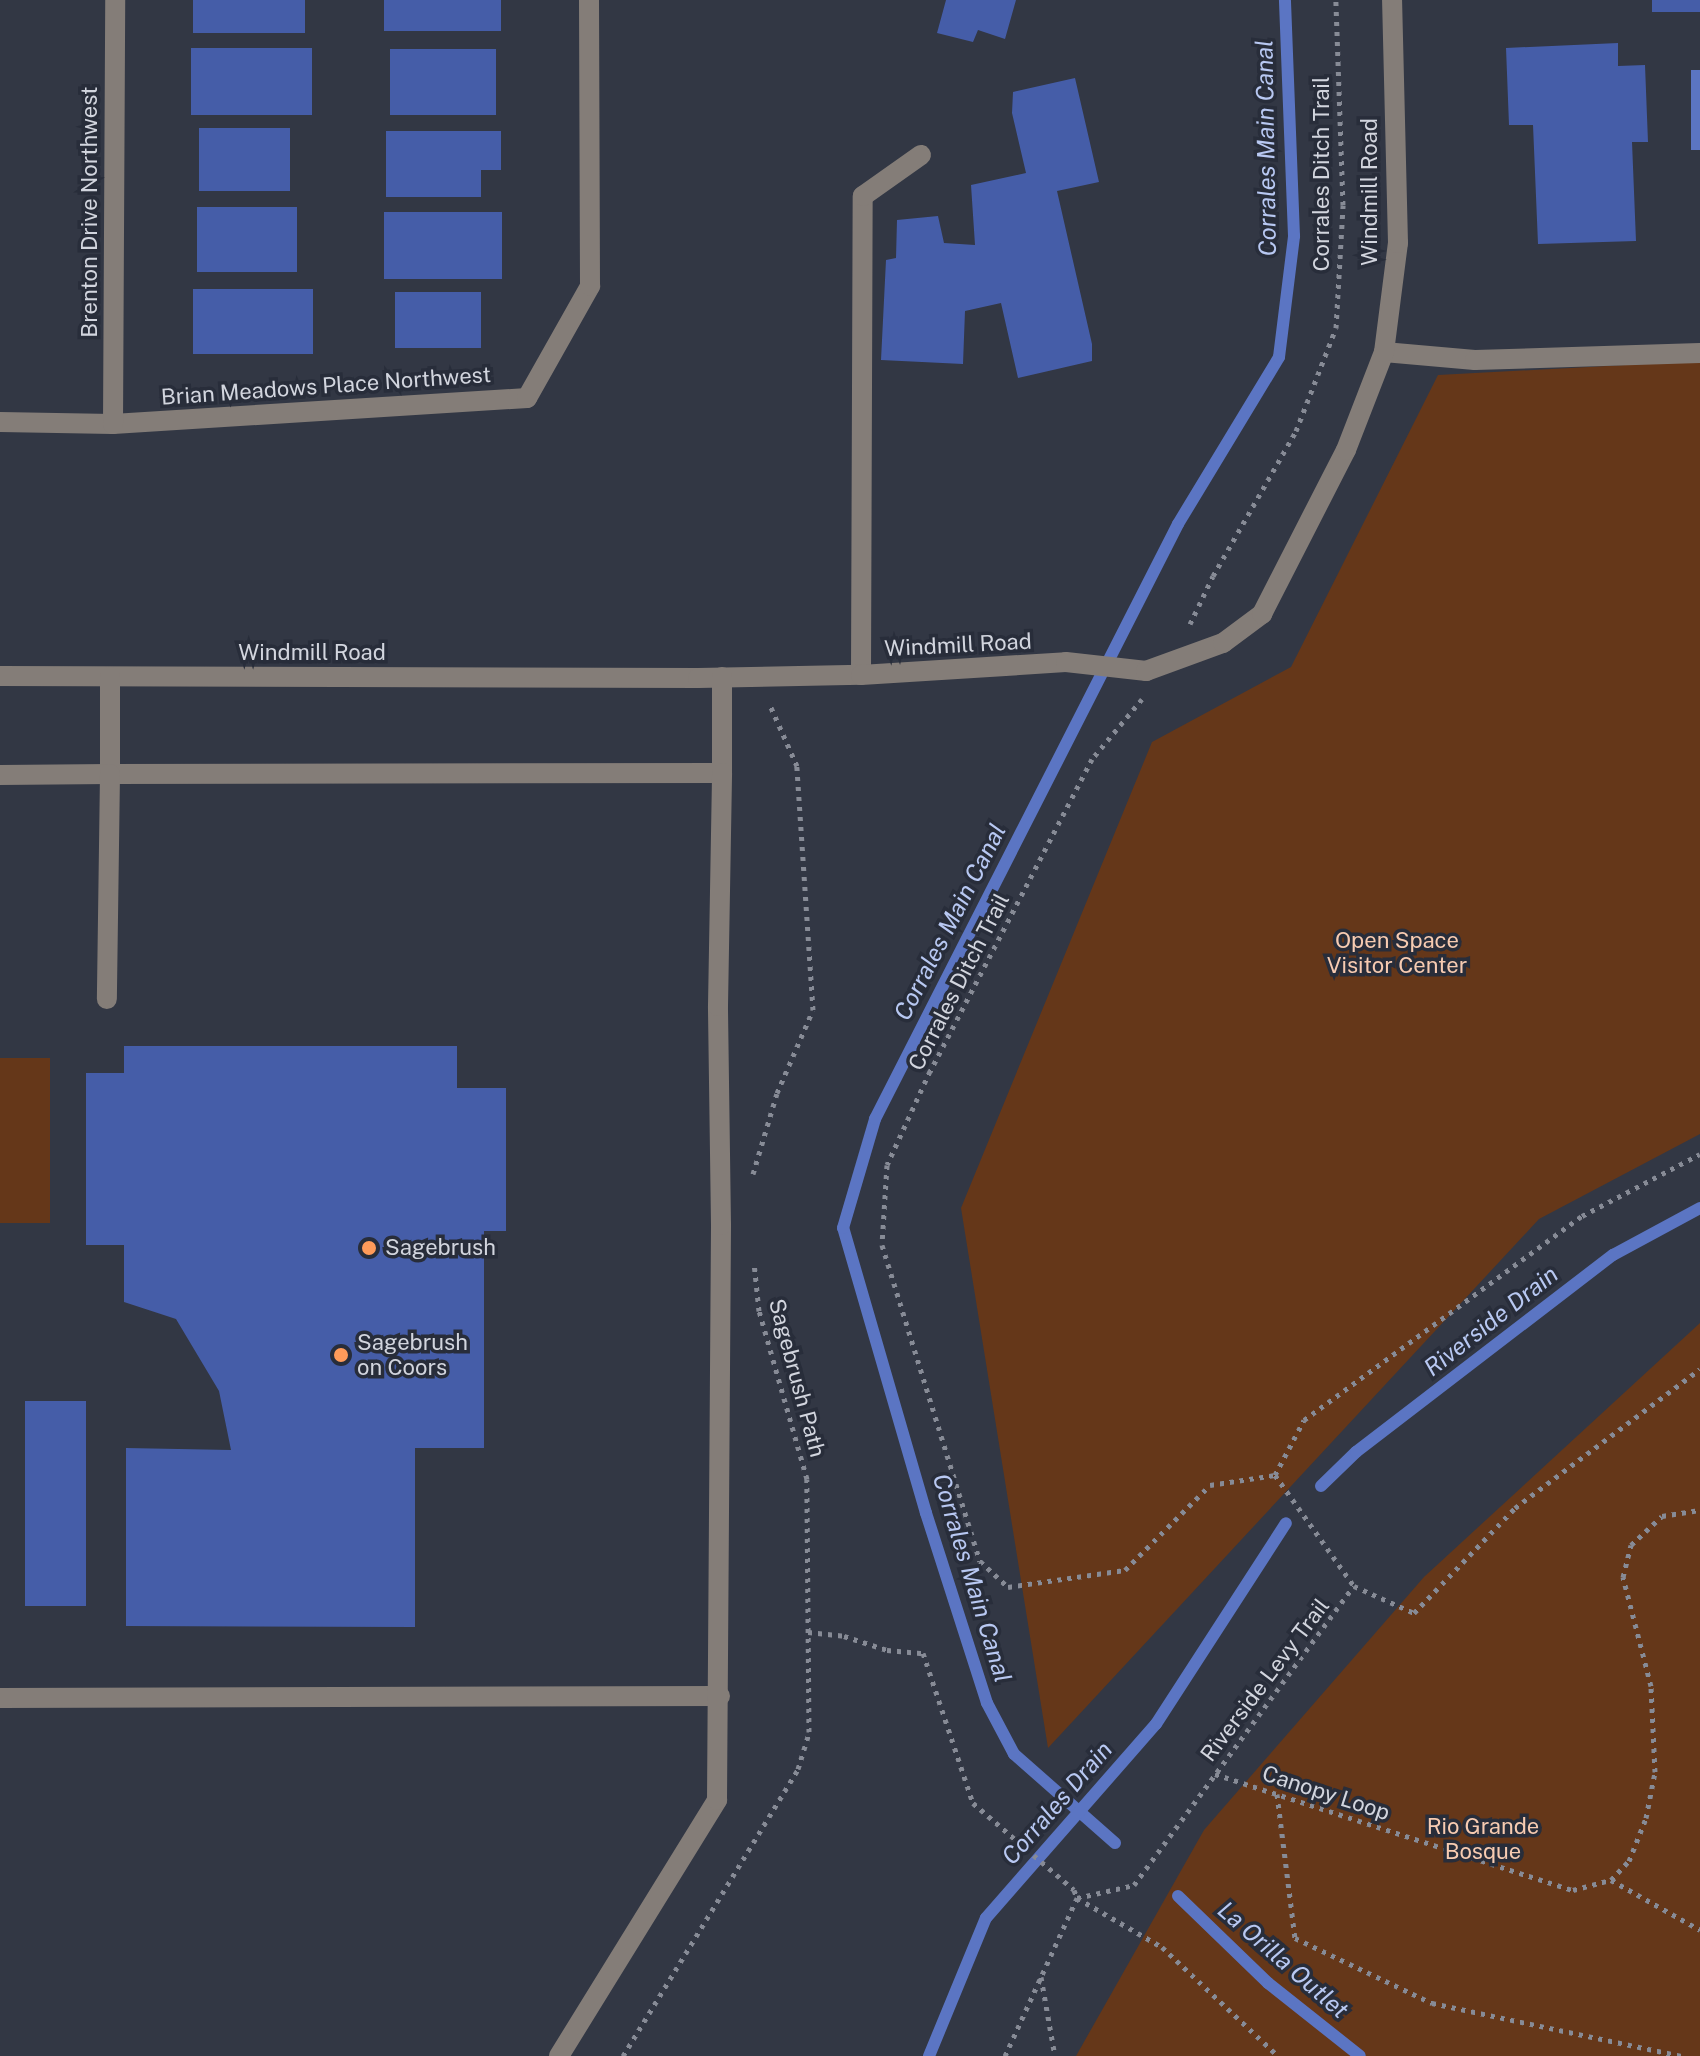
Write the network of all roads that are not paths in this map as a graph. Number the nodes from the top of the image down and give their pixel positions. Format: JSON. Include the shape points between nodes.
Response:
{"nodes":[{"id":1,"x":115,"y":0,"type":"edge"},
{"id":2,"x":589,"y":0,"type":"edge"},
{"id":3,"x":1392,"y":0,"type":"edge"},
{"id":4,"x":921,"y":155,"type":"dead end"},
{"id":5,"x":1384,"y":352,"type":"junction"},
{"id":6,"x":1700,"y":353,"type":"edge"},
{"id":7,"x":0,"y":422,"type":"edge"},
{"id":8,"x":113,"y":424,"type":"junction"},
{"id":9,"x":861,"y":675,"type":"junction"},
{"id":10,"x":0,"y":676,"type":"edge"},
{"id":11,"x":110,"y":677,"type":"junction"},
{"id":12,"x":722,"y":677,"type":"junction"},
{"id":13,"x":722,"y":773,"type":"junction"},
{"id":14,"x":110,"y":774,"type":"junction"},
{"id":15,"x":0,"y":775,"type":"edge"},
{"id":16,"x":107,"y":999,"type":"dead end"},
{"id":17,"x":720,"y":1696,"type":"junction"},
{"id":18,"x":0,"y":1698,"type":"edge"},
{"id":19,"x":559,"y":2056,"type":"edge"}],
"edges":[{"from":1,"to":8,"type":"street","name":"Brenton Drive Northwest"},
{"from":2,"to":8,"type":"street","name":"Brian Meadows Place Northwest","via":[[590,286],[527,398]]},
{"from":3,"to":5,"type":"street","name":"Windmill Road","via":[[1398,243]]},
{"from":4,"to":9,"type":"street","via":[[863,196]]},
{"from":5,"to":6,"type":"street","via":[[1475,360]]},
{"from":5,"to":9,"type":"street","name":"Windmill Road","via":[[1346,450],[1262,614],[1223,643],[1146,671],[1066,662]]},
{"from":7,"to":8,"type":"street","name":"Brian Meadows Place Northwest"},
{"from":9,"to":12,"type":"street","name":"Windmill Road"},
{"from":10,"to":11,"type":"street","name":"Windmill Road"},
{"from":11,"to":12,"type":"street","name":"Windmill Road"},
{"from":11,"to":14,"type":"street"},
{"from":12,"to":13,"type":"street"},
{"from":13,"to":14,"type":"street"},
{"from":13,"to":17,"type":"street"},
{"from":14,"to":15,"type":"street"},
{"from":14,"to":16,"type":"street"},
{"from":17,"to":18,"type":"street"},
{"from":17,"to":19,"type":"street","via":[[717,1800]]}]}
